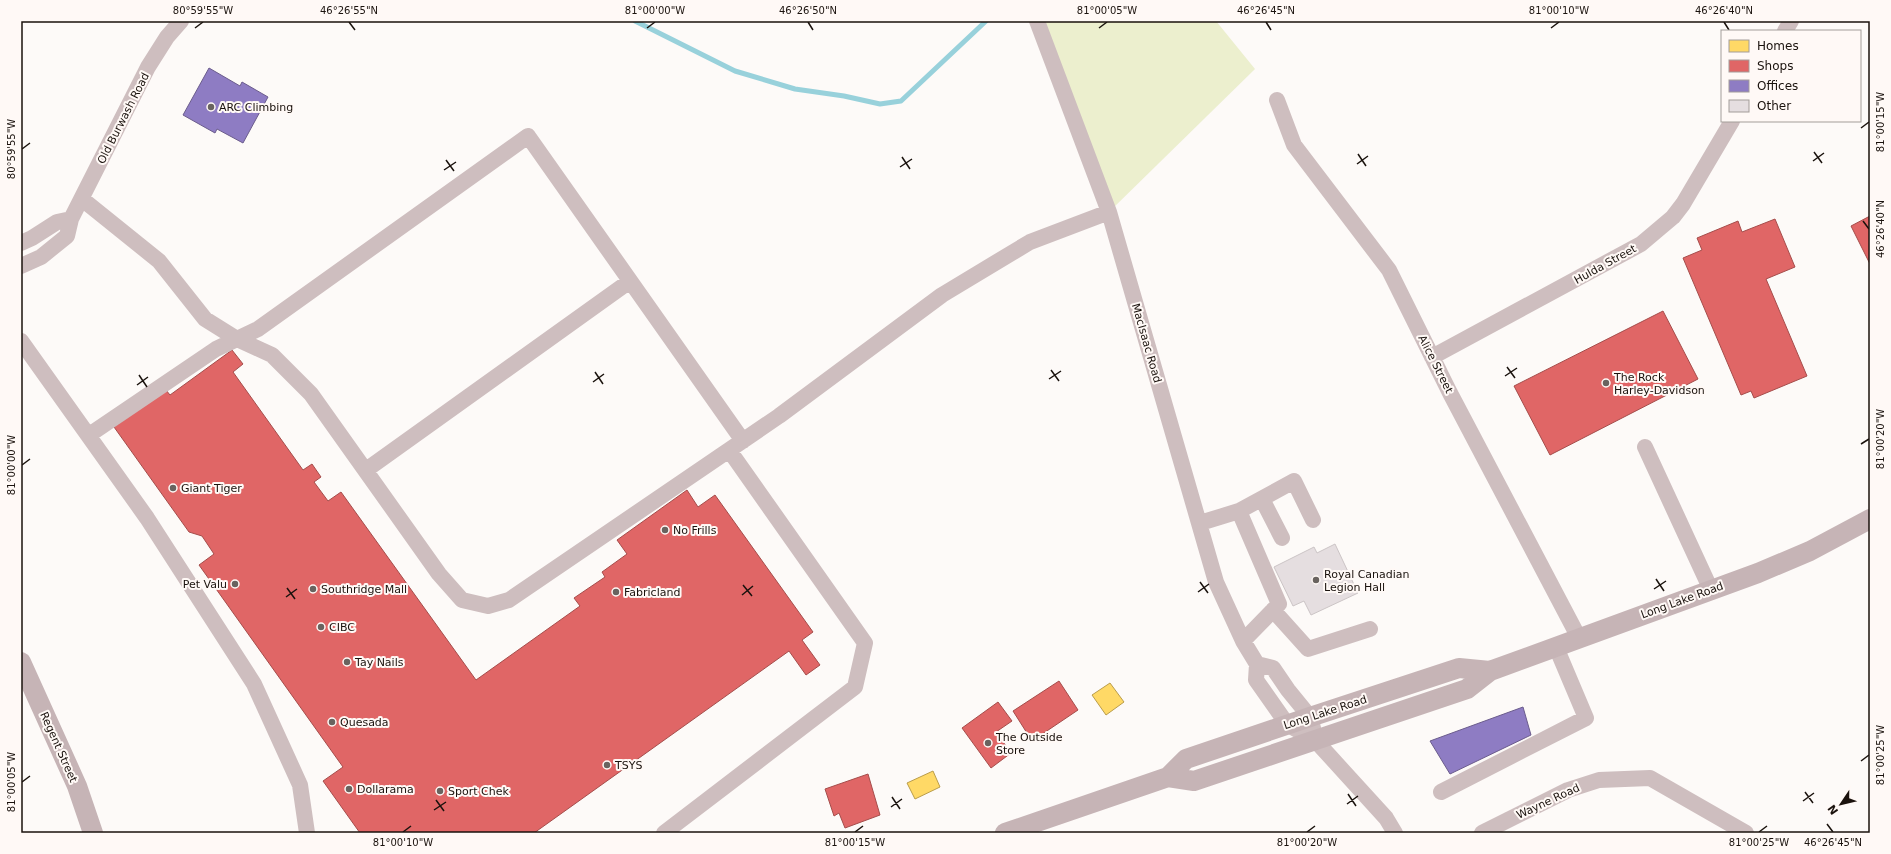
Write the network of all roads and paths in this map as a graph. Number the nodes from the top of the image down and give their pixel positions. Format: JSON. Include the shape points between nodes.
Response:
{"nodes":[{"id":1,"x":181,"y":21,"type":"edge"},
{"id":2,"x":1037,"y":21,"type":"edge"},
{"id":3,"x":1791,"y":21,"type":"edge"},
{"id":4,"x":1786,"y":30,"type":"edge"},
{"id":5,"x":1277,"y":100,"type":"dead end"},
{"id":6,"x":1731,"y":122,"type":"edge"},
{"id":7,"x":82,"y":199,"type":"junction"},
{"id":8,"x":1109,"y":212,"type":"junction"},
{"id":9,"x":71,"y":219,"type":"junction"},
{"id":10,"x":21,"y":243,"type":"edge"},
{"id":11,"x":21,"y":266,"type":"edge"},
{"id":12,"x":630,"y":281,"type":"junction"},
{"id":13,"x":238,"y":339,"type":"junction"},
{"id":14,"x":21,"y":341,"type":"edge"},
{"id":15,"x":1432,"y":356,"type":"junction"},
{"id":16,"x":89,"y":436,"type":"junction"},
{"id":17,"x":743,"y":441,"type":"junction"},
{"id":18,"x":1645,"y":447,"type":"dead end"},
{"id":19,"x":729,"y":450,"type":"junction"},
{"id":20,"x":366,"y":470,"type":"junction"},
{"id":21,"x":1262,"y":499,"type":"junction"},
{"id":22,"x":1239,"y":511,"type":"junction"},
{"id":23,"x":1313,"y":520,"type":"dead end"},
{"id":24,"x":1870,"y":520,"type":"edge"},
{"id":25,"x":1200,"y":523,"type":"junction"},
{"id":26,"x":1282,"y":538,"type":"dead end"},
{"id":27,"x":1711,"y":590,"type":"junction"},
{"id":28,"x":1273,"y":610,"type":"junction"},
{"id":29,"x":1370,"y":629,"type":"dead end"},
{"id":30,"x":1580,"y":638,"type":"junction"},
{"id":31,"x":1243,"y":641,"type":"junction"},
{"id":32,"x":1556,"y":647,"type":"junction"},
{"id":33,"x":21,"y":662,"type":"edge"},
{"id":34,"x":1257,"y":664,"type":"junction"},
{"id":35,"x":1490,"y":671,"type":"junction"},
{"id":36,"x":1310,"y":717,"type":"junction"},
{"id":37,"x":1287,"y":724,"type":"junction"},
{"id":38,"x":1315,"y":740,"type":"junction"},
{"id":39,"x":1168,"y":777,"type":"junction"},
{"id":40,"x":1441,"y":792,"type":"dead end"},
{"id":41,"x":93,"y":833,"type":"edge"},
{"id":42,"x":307,"y":833,"type":"edge"},
{"id":43,"x":664,"y":833,"type":"edge"},
{"id":44,"x":1005,"y":833,"type":"edge"},
{"id":45,"x":1395,"y":833,"type":"edge"},
{"id":46,"x":1482,"y":833,"type":"edge"},
{"id":47,"x":1746,"y":833,"type":"edge"}],
"edges":[{"from":1,"to":7,"type":"street","name":"Old Burwash Road","via":[[167,37],[148,68]]},
{"from":2,"to":8,"type":"street","name":"MacIsaac Road"},
{"from":3,"to":4,"type":"street"},
{"from":5,"to":15,"type":"street","name":"Alice Street","via":[[1294,145],[1388,270]]},
{"from":6,"to":15,"type":"street","name":"Hulda Street","via":[[1683,204],[1641,244]]},
{"from":7,"to":9,"type":"street","name":"Old Burwash Road"},
{"from":7,"to":13,"type":"street","via":[[159,262],[205,319]]},
{"from":8,"to":17,"type":"street","via":[[1030,242],[942,295]]},
{"from":8,"to":25,"type":"street","name":"MacIsaac Road"},
{"from":9,"to":10,"type":"street","via":[[57,222]]},
{"from":9,"to":11,"type":"street","name":"Old Burwash Road","via":[[67,236],[41,257]]},
{"from":12,"to":13,"type":"street","via":[[528,136],[258,329]]},
{"from":12,"to":17,"type":"street"},
{"from":12,"to":20,"type":"street"},
{"from":13,"to":16,"type":"street","via":[[216,349]]},
{"from":13,"to":20,"type":"street","via":[[272,355],[311,394]]},
{"from":14,"to":16,"type":"street"},
{"from":15,"to":30,"type":"street","name":"Alice Street"},
{"from":16,"to":42,"type":"street","via":[[147,518],[254,684],[300,785]]},
{"from":17,"to":19,"type":"street"},
{"from":18,"to":27,"type":"street"},
{"from":19,"to":20,"type":"street","via":[[508,600],[488,606],[462,600],[439,574]]},
{"from":19,"to":43,"type":"street","via":[[865,643],[855,687]]},
{"from":21,"to":22,"type":"street"},
{"from":21,"to":23,"type":"street","via":[[1294,481]]},
{"from":21,"to":26,"type":"street"},
{"from":22,"to":25,"type":"street"},
{"from":22,"to":28,"type":"street","via":[[1279,604]]},
{"from":24,"to":27,"type":"main road","name":"Long Lake Road","via":[[1810,551]]},
{"from":25,"to":31,"type":"street","name":"MacIsaac Road","via":[[1216,582]]},
{"from":27,"to":30,"type":"main road","name":"Long Lake Road"},
{"from":28,"to":29,"type":"street","via":[[1308,649]]},
{"from":28,"to":31,"type":"street"},
{"from":30,"to":32,"type":"main road","name":"Long Lake Road"},
{"from":31,"to":34,"type":"street","name":"MacIsaac Road"},
{"from":32,"to":35,"type":"main road","name":"Long Lake Road"},
{"from":32,"to":40,"type":"street","via":[[1586,718]]},
{"from":33,"to":41,"type":"main road","name":"Regent Street","via":[[77,786]]},
{"from":34,"to":36,"type":"street","via":[[1273,668]]},
{"from":34,"to":37,"type":"street","name":"MacIsaac Road","via":[[1256,680]]},
{"from":35,"to":36,"type":"main road","name":"Long Lake Road","via":[[1459,668]]},
{"from":35,"to":38,"type":"main road","name":"Long Lake Road","via":[[1467,689]]},
{"from":36,"to":37,"type":"main road","name":"Long Lake Road"},
{"from":36,"to":38,"type":"street"},
{"from":37,"to":38,"type":"street","name":"MacIsaac Road"},
{"from":37,"to":39,"type":"main road","name":"Long Lake Road","via":[[1186,759]]},
{"from":38,"to":39,"type":"main road","name":"Long Lake Road","via":[[1194,781]]},
{"from":38,"to":45,"type":"street","via":[[1386,818]]},
{"from":39,"to":44,"type":"main road","name":"Long Lake Road"},
{"from":46,"to":47,"type":"street","name":"Wayne Road","via":[[1574,788],[1599,780],[1650,778]]}]}
